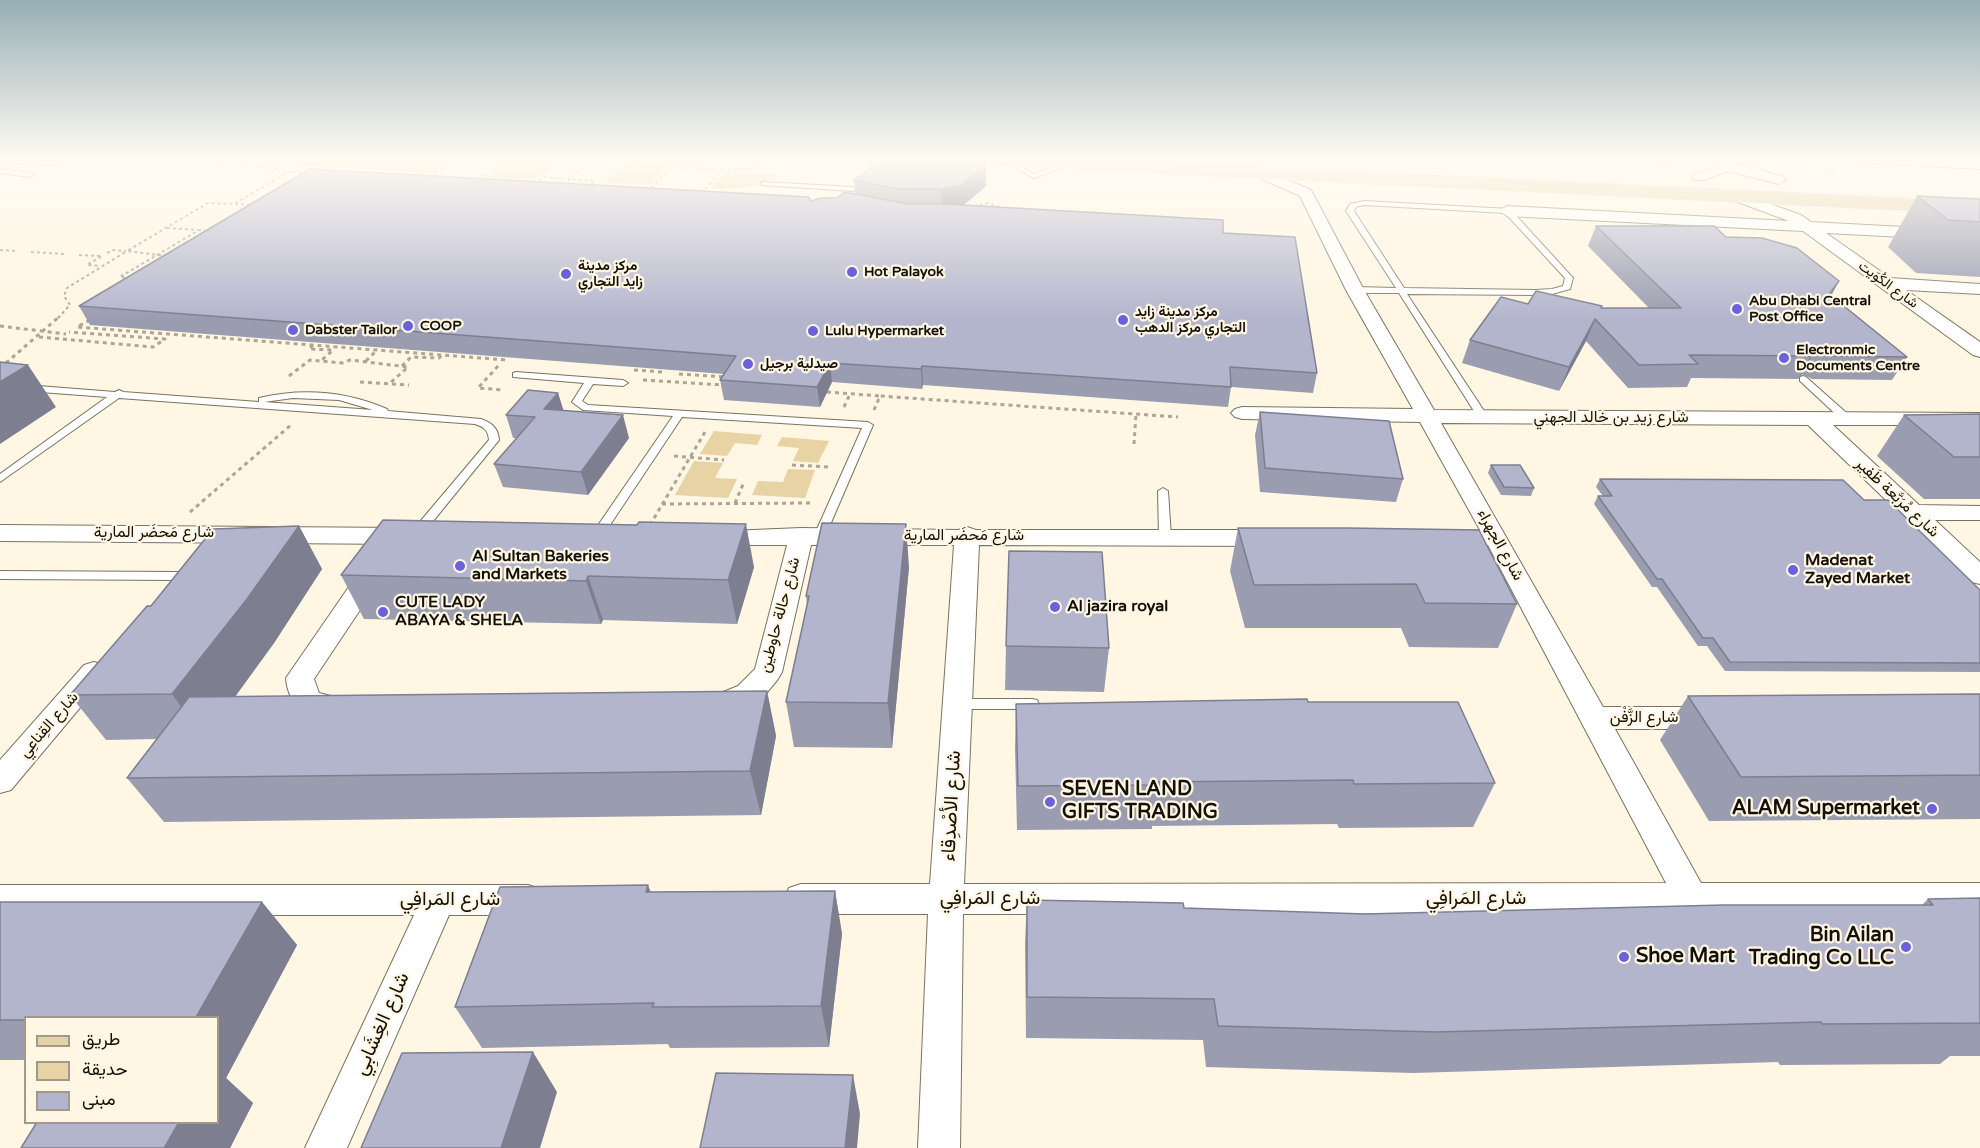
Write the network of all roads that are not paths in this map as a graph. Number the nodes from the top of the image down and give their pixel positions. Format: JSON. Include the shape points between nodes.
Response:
{"nodes":[{"id":1,"x":1507,"y":211,"type":"edge"},
{"id":2,"x":1315,"y":212,"type":"edge"},
{"id":3,"x":1350,"y":212,"type":"edge"},
{"id":4,"x":1541,"y":212,"type":"edge"},
{"id":5,"x":1785,"y":212,"type":"edge"},
{"id":6,"x":1900,"y":212,"type":"edge"},
{"id":7,"x":1800,"y":216,"type":"junction"},
{"id":8,"x":1980,"y":236,"type":"edge"},
{"id":9,"x":1886,"y":283,"type":"junction"},
{"id":10,"x":1980,"y":289,"type":"edge"},
{"id":11,"x":1355,"y":290,"type":"junction"},
{"id":12,"x":1404,"y":291,"type":"junction"},
{"id":13,"x":1980,"y":351,"type":"edge"},
{"id":14,"x":516,"y":375,"type":"dead end"},
{"id":15,"x":1803,"y":379,"type":"edge"},
{"id":16,"x":590,"y":380,"type":"junction"},
{"id":17,"x":623,"y":382,"type":"road end"},
{"id":18,"x":0,"y":386,"type":"edge"},
{"id":19,"x":118,"y":393,"type":"junction"},
{"id":20,"x":248,"y":404,"type":"junction"},
{"id":21,"x":1242,"y":413,"type":"dead end"},
{"id":22,"x":390,"y":414,"type":"junction"},
{"id":23,"x":679,"y":414,"type":"junction"},
{"id":24,"x":1429,"y":416,"type":"junction"},
{"id":25,"x":1484,"y":417,"type":"junction"},
{"id":26,"x":1814,"y":419,"type":"junction"},
{"id":27,"x":1846,"y":419,"type":"junction"},
{"id":28,"x":1980,"y":419,"type":"edge"},
{"id":29,"x":0,"y":479,"type":"edge"},
{"id":30,"x":1163,"y":491,"type":"dead end"},
{"id":31,"x":1911,"y":512,"type":"junction"},
{"id":32,"x":1978,"y":515,"type":"edge"},
{"id":33,"x":0,"y":533,"type":"edge"},
{"id":34,"x":216,"y":533,"type":"junction"},
{"id":35,"x":967,"y":535,"type":"junction"},
{"id":36,"x":406,"y":536,"type":"junction"},
{"id":37,"x":811,"y":536,"type":"junction"},
{"id":38,"x":449,"y":537,"type":"edge"},
{"id":39,"x":687,"y":537,"type":"edge"},
{"id":40,"x":1164,"y":537,"type":"junction"},
{"id":41,"x":1496,"y":537,"type":"junction"},
{"id":42,"x":584,"y":538,"type":"joint"},
{"id":43,"x":642,"y":538,"type":"edge"},
{"id":44,"x":1293,"y":538,"type":"edge"},
{"id":45,"x":1424,"y":538,"type":"edge"},
{"id":46,"x":0,"y":575,"type":"edge"},
{"id":47,"x":177,"y":576,"type":"junction"},
{"id":48,"x":1980,"y":576,"type":"edge"},
{"id":49,"x":154,"y":603,"type":"edge"},
{"id":50,"x":108,"y":656,"type":"edge"},
{"id":51,"x":958,"y":704,"type":"junction"},
{"id":52,"x":1049,"y":704,"type":"edge"},
{"id":53,"x":357,"y":706,"type":"edge"},
{"id":54,"x":696,"y":707,"type":"edge"},
{"id":55,"x":1595,"y":718,"type":"junction"},
{"id":56,"x":1735,"y":718,"type":"edge"},
{"id":57,"x":0,"y":781,"type":"edge"},
{"id":58,"x":1980,"y":898,"type":"edge"},
{"id":59,"x":946,"y":899,"type":"junction"},
{"id":60,"x":1692,"y":899,"type":"junction"},
{"id":61,"x":0,"y":900,"type":"edge"},
{"id":62,"x":556,"y":900,"type":"edge"},
{"id":63,"x":769,"y":900,"type":"edge"},
{"id":64,"x":438,"y":901,"type":"junction"},
{"id":65,"x":326,"y":1148,"type":"edge"},
{"id":66,"x":939,"y":1148,"type":"edge"}],
"edges":[{"from":1,"to":12,"type":"lane","via":[[1570,283],[1561,290],[1520,292]]},
{"from":2,"to":11,"type":"street","name":"شارع الجهراء"},
{"from":3,"to":12,"type":"lane"},
{"from":4,"to":7,"type":"street"},
{"from":5,"to":7,"type":"main road"},
{"from":6,"to":7,"type":"main road"},
{"from":7,"to":8,"type":"street"},
{"from":7,"to":9,"type":"street","name":"شارع الكُوَيت"},
{"from":9,"to":10,"type":"street"},
{"from":9,"to":13,"type":"street","name":"شارع الكُوَيت"},
{"from":11,"to":12,"type":"lane"},
{"from":11,"to":24,"type":"street","name":"شارع الجهراء"},
{"from":12,"to":25,"type":"lane"},
{"from":14,"to":16,"type":"lane"},
{"from":15,"to":27,"type":"lane"},
{"from":16,"to":17,"type":"lane"},
{"from":16,"to":23,"type":"lane","via":[[577,402],[580,406]]},
{"from":18,"to":19,"type":"lane"},
{"from":19,"to":20,"type":"lane"},
{"from":19,"to":29,"type":"lane"},
{"from":20,"to":22,"type":"lane"},
{"from":20,"to":22,"type":"lane","via":[[300,395],[347,398]]},
{"from":21,"to":24,"type":"street","name":"شارع زيد بن خالد الجهني"},
{"from":22,"to":36,"type":"lane","via":[[477,421],[493,432],[494,440],[488,449]]},
{"from":23,"to":37,"type":"lane","via":[[868,425],[835,504]]},
{"from":23,"to":42,"type":"lane"},
{"from":24,"to":25,"type":"street","name":"شارع زيد بن خالد الجهني"},
{"from":24,"to":41,"type":"street","name":"شارع الجهراء"},
{"from":25,"to":26,"type":"street","name":"شارع زيد بن خالد الجهني"},
{"from":26,"to":27,"type":"street","name":"شارع زيد بن خالد الجهني"},
{"from":26,"to":31,"type":"street","name":"شارع مُرَبَّعة ظَفِير"},
{"from":27,"to":28,"type":"street","name":"شارع زيد بن خالد الجهني"},
{"from":30,"to":40,"type":"lane"},
{"from":31,"to":32,"type":"street"},
{"from":31,"to":48,"type":"street","name":"شارع مُرَبَّعة ظَفِير"},
{"from":33,"to":34,"type":"street","name":"شارع مَحضَر المارية"},
{"from":34,"to":36,"type":"street","name":"شارع مَحضَر المارية"},
{"from":34,"to":47,"type":"street"},
{"from":35,"to":37,"type":"street","name":"شارع مَحضَر المارية"},
{"from":35,"to":40,"type":"street","name":"شارع مَحضَر المارية"},
{"from":35,"to":51,"type":"street","name":"شارع الأصْدِقاء"},
{"from":36,"to":38,"type":"street","name":"شارع مَحضَر المارية"},
{"from":36,"to":53,"type":"street","via":[[300,678],[300,692],[308,702],[324,707]]},
{"from":37,"to":39,"type":"street","name":"شارع مَحضَر المارية"},
{"from":37,"to":54,"type":"street","name":"شارع حالة حاوطين","via":[[768,672],[760,684],[740,698],[713,707]]},
{"from":40,"to":44,"type":"street","name":"شارع مَحضَر المارية"},
{"from":41,"to":45,"type":"street"},
{"from":41,"to":55,"type":"street","name":"شارع الجهراء"},
{"from":42,"to":43,"type":"street"},
{"from":46,"to":47,"type":"lane"},
{"from":47,"to":49,"type":"street"},
{"from":50,"to":57,"type":"street","name":"شارع القِناعِي"},
{"from":51,"to":52,"type":"lane"},
{"from":51,"to":59,"type":"street","name":"شارع الأصْدِقاء"},
{"from":55,"to":56,"type":"street","name":"شارع الزَّفْن"},
{"from":55,"to":60,"type":"street","name":"شارع الجهراء"},
{"from":58,"to":60,"type":"street","name":"شارع المَرافِي"},
{"from":59,"to":60,"type":"street","name":"شارع المَرافِي"},
{"from":59,"to":63,"type":"street","name":"شارع المَرافِي"},
{"from":59,"to":66,"type":"street","name":"شارع الأصْدِقاء"},
{"from":61,"to":64,"type":"street","name":"شارع المَرافِي"},
{"from":62,"to":64,"type":"street","name":"شارع المَرافِي"},
{"from":64,"to":65,"type":"street","name":"شارع الغِشَابِي"}]}
